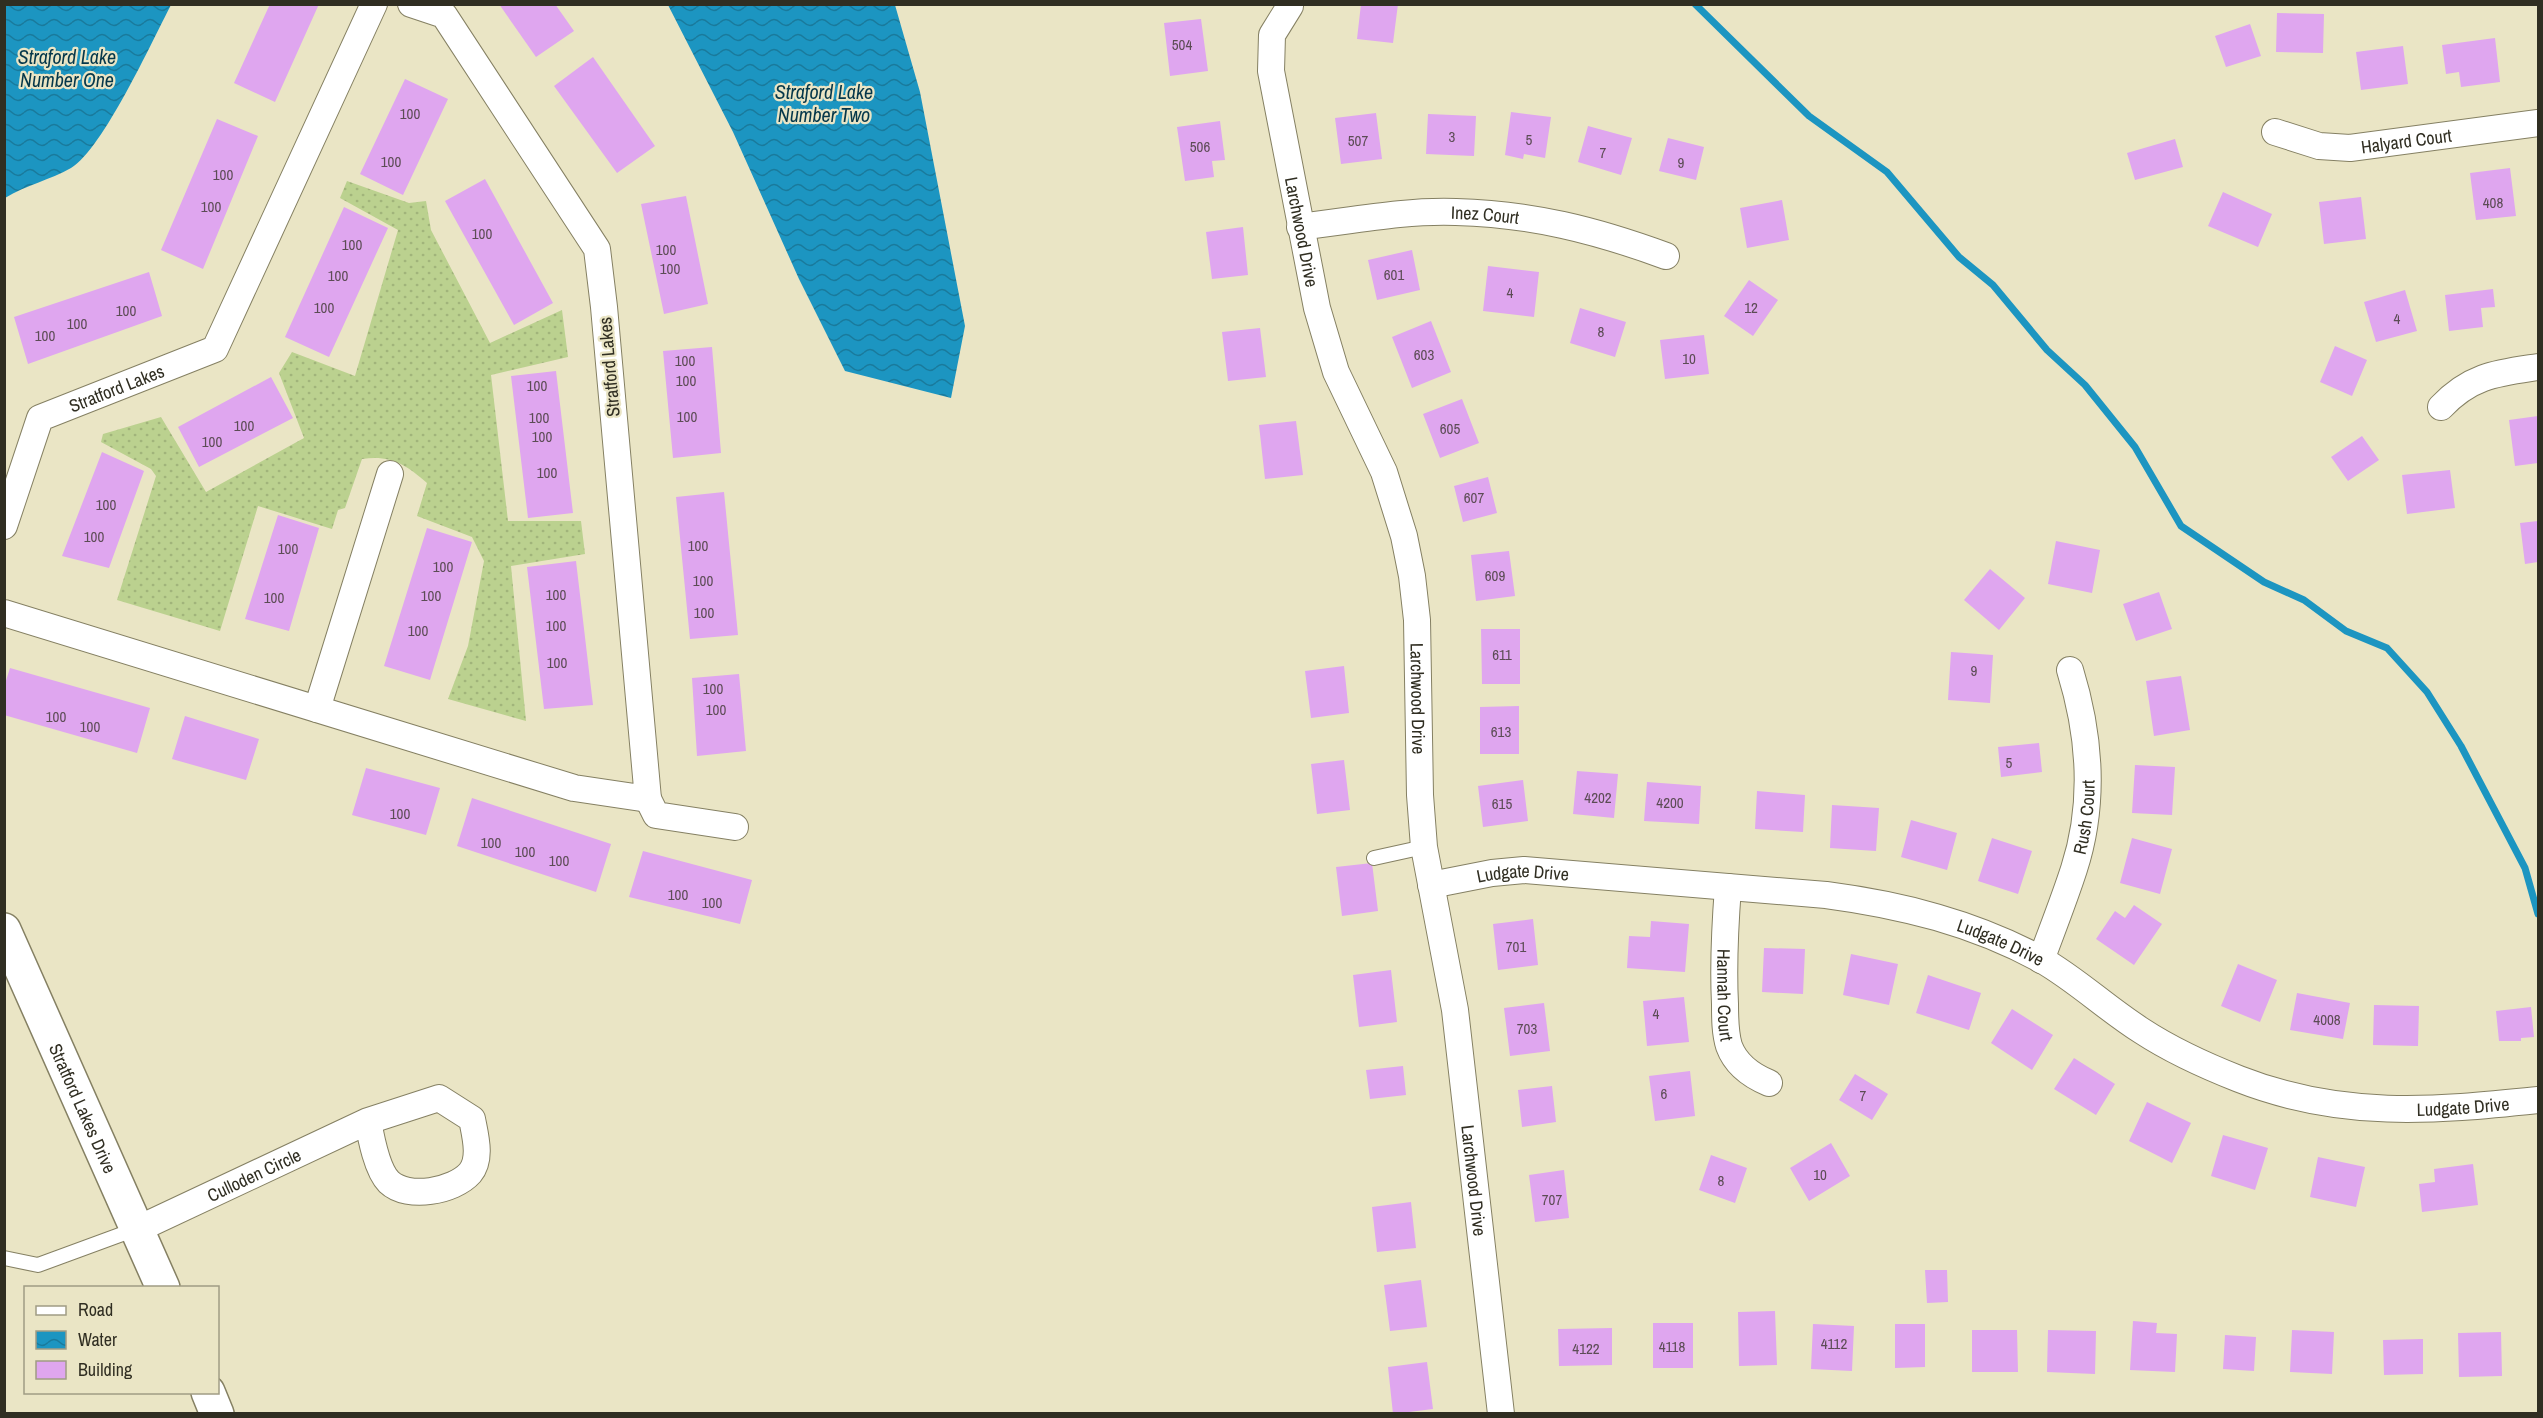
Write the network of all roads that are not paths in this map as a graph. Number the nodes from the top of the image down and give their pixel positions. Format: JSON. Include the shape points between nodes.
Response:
{"nodes":[{"id":1,"x":374,"y":4,"type":"edge"},
{"id":2,"x":411,"y":4,"type":"edge"},
{"id":3,"x":1290,"y":6,"type":"dead end"},
{"id":4,"x":2538,"y":123,"type":"edge"},
{"id":5,"x":2276,"y":132,"type":"dead end"},
{"id":6,"x":1300,"y":227,"type":"junction"},
{"id":7,"x":1666,"y":256,"type":"dead end"},
{"id":8,"x":2538,"y":368,"type":"edge"},
{"id":9,"x":2441,"y":407,"type":"dead end"},
{"id":10,"x":390,"y":474,"type":"dead end"},
{"id":11,"x":4,"y":526,"type":"edge"},
{"id":12,"x":4,"y":613,"type":"edge"},
{"id":13,"x":2070,"y":670,"type":"dead end"},
{"id":14,"x":317,"y":709,"type":"junction"},
{"id":15,"x":648,"y":799,"type":"junction"},
{"id":16,"x":735,"y":827,"type":"dead end"},
{"id":17,"x":1424,"y":847,"type":"junction"},
{"id":18,"x":1374,"y":858,"type":"dead end"},
{"id":19,"x":1431,"y":885,"type":"junction"},
{"id":20,"x":1728,"y":887,"type":"junction"},
{"id":21,"x":4,"y":930,"type":"edge"},
{"id":22,"x":2041,"y":960,"type":"junction"},
{"id":23,"x":1769,"y":1083,"type":"dead end"},
{"id":24,"x":2538,"y":1100,"type":"edge"},
{"id":25,"x":368,"y":1121,"type":"junction"},
{"id":26,"x":138,"y":1228,"type":"junction"},
{"id":27,"x":4,"y":1258,"type":"edge"},
{"id":28,"x":163,"y":1286,"type":"edge"},
{"id":29,"x":209,"y":1394,"type":"edge"},
{"id":30,"x":217,"y":1413,"type":"edge"},
{"id":31,"x":1501,"y":1413,"type":"edge"}],
"edges":[{"from":1,"to":11,"type":"street","name":"Stratford Lakes","via":[[215,349],[40,418]]},
{"from":2,"to":15,"type":"street","name":"Stratford Lakes","via":[[444,15],[597,249]]},
{"from":3,"to":6,"type":"street","name":"Larchwood Drive","via":[[1272,35],[1271,71]]},
{"from":4,"to":5,"type":"street","name":"Halyard Court","via":[[2350,148],[2319,146]]},
{"from":6,"to":7,"type":"street","name":"Inez Court","via":[[1454,211],[1570,225]]},
{"from":6,"to":17,"type":"street","name":"Larchwood Drive","via":[[1317,308],[1336,372],[1384,472],[1404,536],[1417,620],[1419,795]]},
{"from":8,"to":9,"type":"street","via":[[2490,374],[2466,384]]},
{"from":10,"to":14,"type":"street"},
{"from":12,"to":14,"type":"street"},
{"from":13,"to":22,"type":"street","name":"Rush Court","via":[[2086,742],[2088,787],[2084,828],[2075,868]]},
{"from":14,"to":15,"type":"street","via":[[574,788]]},
{"from":15,"to":16,"type":"street","via":[[656,815]]},
{"from":17,"to":18,"type":"lane"},
{"from":17,"to":19,"type":"street","name":"Larchwood Drive"},
{"from":19,"to":20,"type":"street","name":"Ludgate Drive","via":[[1524,870]]},
{"from":19,"to":31,"type":"street","name":"Larchwood Drive","via":[[1455,1010]]},
{"from":20,"to":22,"type":"street","name":"Ludgate Drive","via":[[1876,901],[1986,933]]},
{"from":20,"to":23,"type":"street","name":"Hannah Court","via":[[1723,975],[1729,1047],[1740,1065]]},
{"from":21,"to":26,"type":"street","name":"Stratford Lakes Drive"},
{"from":22,"to":24,"type":"street","name":"Ludgate Drive","via":[[2143,1032],[2240,1079],[2287,1094],[2336,1105],[2393,1111]]},
{"from":25,"to":25,"type":"street","name":"Culloden Circle","via":[[375,1154],[389,1182],[414,1193],[446,1188],[470,1172],[477,1150],[472,1119],[438,1098]]},
{"from":25,"to":26,"type":"street","name":"Culloden Circle"},
{"from":26,"to":27,"type":"lane","via":[[38,1265]]},
{"from":26,"to":28,"type":"street","name":"Stratford Lakes Drive"},
{"from":29,"to":30,"type":"street"}]}
